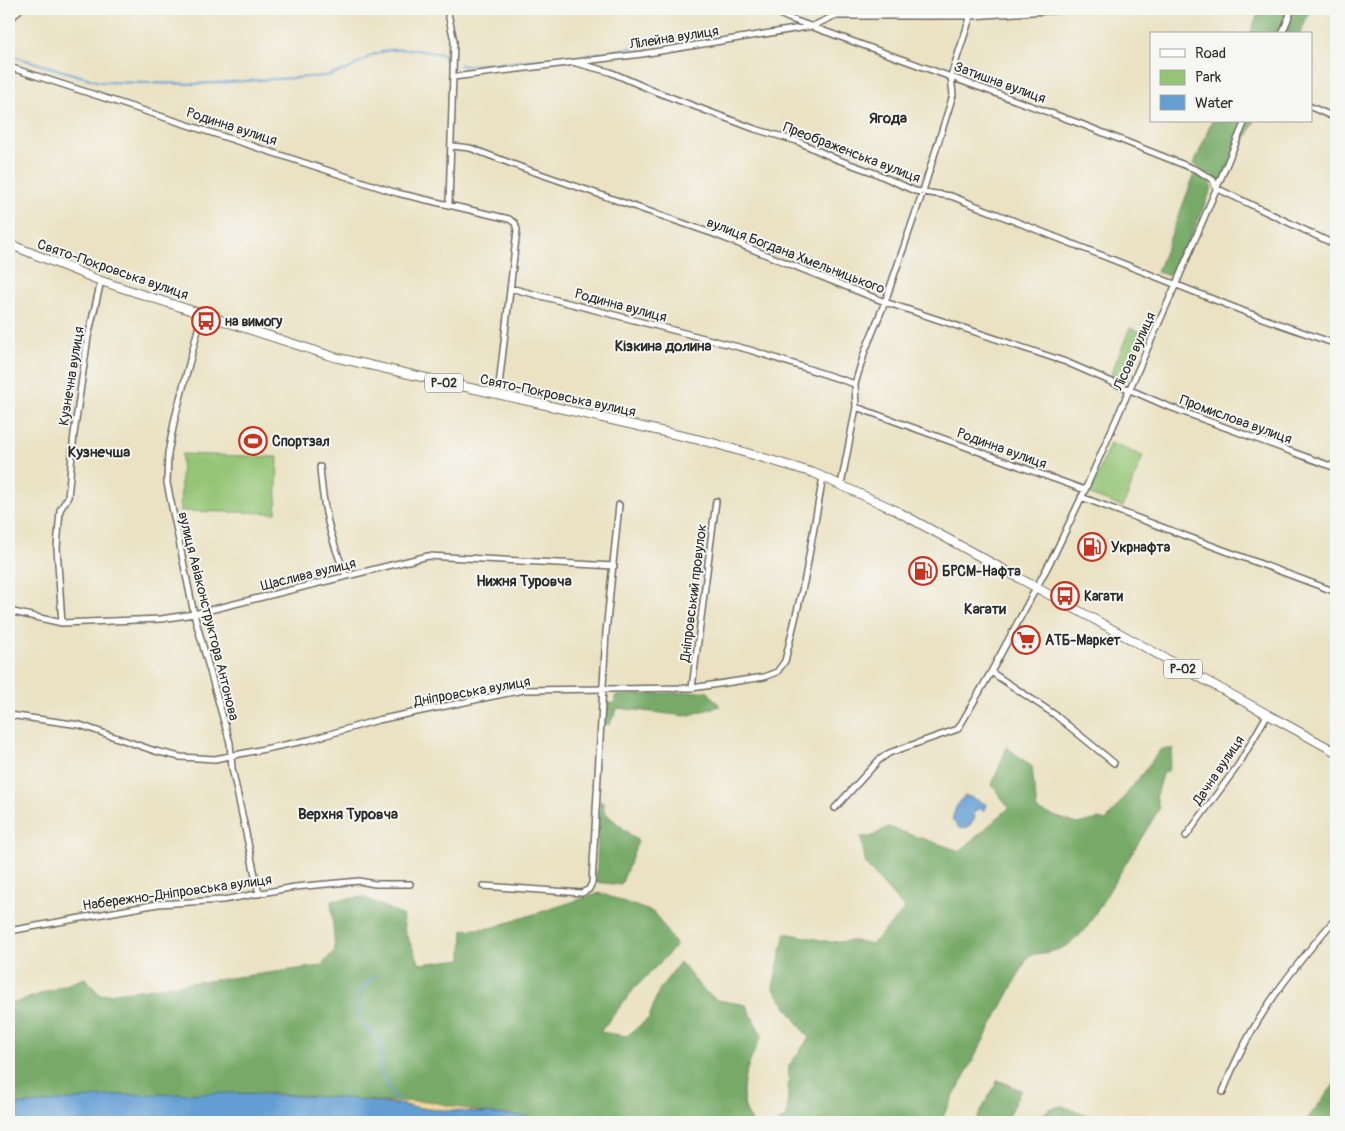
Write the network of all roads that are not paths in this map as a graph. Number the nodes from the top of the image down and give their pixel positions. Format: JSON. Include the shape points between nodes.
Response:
{"nodes":[{"id":1,"x":20,"y":9,"type":"edge"},
{"id":2,"x":447,"y":9,"type":"edge"},
{"id":3,"x":769,"y":9,"type":"edge"},
{"id":4,"x":837,"y":9,"type":"edge"},
{"id":5,"x":973,"y":9,"type":"edge"},
{"id":6,"x":1076,"y":9,"type":"edge"},
{"id":7,"x":1292,"y":9,"type":"edge"},
{"id":8,"x":834,"y":16,"type":"junction"},
{"id":9,"x":971,"y":16,"type":"junction"},
{"id":10,"x":9,"y":20,"type":"edge"},
{"id":11,"x":813,"y":26,"type":"junction"},
{"id":12,"x":1283,"y":32,"type":"edge"},
{"id":13,"x":576,"y":63,"type":"junction"},
{"id":14,"x":9,"y":67,"type":"edge"},
{"id":15,"x":951,"y":76,"type":"junction"},
{"id":16,"x":453,"y":77,"type":"junction"},
{"id":17,"x":1312,"y":108,"type":"edge"},
{"id":18,"x":1336,"y":118,"type":"edge"},
{"id":19,"x":1245,"y":122,"type":"edge"},
{"id":20,"x":452,"y":146,"type":"junction"},
{"id":21,"x":1216,"y":188,"type":"junction"},
{"id":22,"x":923,"y":192,"type":"junction"},
{"id":23,"x":448,"y":204,"type":"junction"},
{"id":24,"x":9,"y":244,"type":"edge"},
{"id":25,"x":1336,"y":245,"type":"edge"},
{"id":26,"x":101,"y":281,"type":"junction"},
{"id":27,"x":1176,"y":284,"type":"junction"},
{"id":28,"x":510,"y":288,"type":"junction"},
{"id":29,"x":885,"y":302,"type":"junction"},
{"id":30,"x":202,"y":314,"type":"junction"},
{"id":31,"x":1336,"y":344,"type":"edge"},
{"id":32,"x":855,"y":384,"type":"junction"},
{"id":33,"x":1129,"y":391,"type":"junction"},
{"id":34,"x":498,"y":394,"type":"junction"},
{"id":35,"x":856,"y":407,"type":"junction"},
{"id":36,"x":320,"y":466,"type":"dead end"},
{"id":37,"x":1336,"y":468,"type":"edge"},
{"id":38,"x":823,"y":477,"type":"junction"},
{"id":39,"x":841,"y":485,"type":"junction"},
{"id":40,"x":1085,"y":490,"type":"junction"},
{"id":41,"x":1081,"y":497,"type":"junction"},
{"id":42,"x":716,"y":501,"type":"dead end"},
{"id":43,"x":619,"y":506,"type":"dead end"},
{"id":44,"x":614,"y":566,"type":"junction"},
{"id":45,"x":346,"y":576,"type":"junction"},
{"id":46,"x":1034,"y":585,"type":"junction"},
{"id":47,"x":1336,"y":592,"type":"edge"},
{"id":48,"x":9,"y":611,"type":"edge"},
{"id":49,"x":194,"y":614,"type":"junction"},
{"id":50,"x":62,"y":623,"type":"junction"},
{"id":51,"x":992,"y":672,"type":"junction"},
{"id":52,"x":692,"y":688,"type":"junction"},
{"id":53,"x":603,"y":690,"type":"junction"},
{"id":54,"x":9,"y":715,"type":"edge"},
{"id":55,"x":1266,"y":715,"type":"junction"},
{"id":56,"x":1336,"y":752,"type":"edge"},
{"id":57,"x":232,"y":757,"type":"junction"},
{"id":58,"x":1114,"y":763,"type":"dead end"},
{"id":59,"x":835,"y":808,"type":"dead end"},
{"id":60,"x":1186,"y":836,"type":"dead end"},
{"id":61,"x":410,"y":884,"type":"dead end"},
{"id":62,"x":483,"y":886,"type":"dead end"},
{"id":63,"x":259,"y":894,"type":"junction"},
{"id":64,"x":1336,"y":918,"type":"edge"},
{"id":65,"x":9,"y":930,"type":"edge"},
{"id":66,"x":1223,"y":1092,"type":"dead end"}],
"edges":[{"from":1,"to":10,"type":"street"},
{"from":2,"to":16,"type":"street","via":[[454,31]]},
{"from":3,"to":11,"type":"street","name":"Затишна вулиця"},
{"from":4,"to":8,"type":"street"},
{"from":5,"to":9,"type":"street"},
{"from":6,"to":9,"type":"street","name":"Лілейна вулиця"},
{"from":7,"to":12,"type":"street"},
{"from":8,"to":9,"type":"street","name":"Лілейна вулиця"},
{"from":8,"to":11,"type":"street","name":"Лілейна вулиця"},
{"from":9,"to":15,"type":"street"},
{"from":11,"to":13,"type":"street","name":"Лілейна вулиця"},
{"from":11,"to":15,"type":"street","name":"Затишна вулиця"},
{"from":13,"to":16,"type":"street","name":"Лілейна вулиця"},
{"from":13,"to":22,"type":"street","name":"Преображенська вулиця","via":[[610,72],[756,129],[797,141],[836,160]]},
{"from":14,"to":23,"type":"street","name":"Родинна вулиця","via":[[397,193]]},
{"from":15,"to":21,"type":"street","name":"Затишна вулиця","via":[[1198,170],[1212,180]]},
{"from":15,"to":22,"type":"street","via":[[953,94]]},
{"from":16,"to":20,"type":"street"},
{"from":17,"to":18,"type":"street"},
{"from":19,"to":21,"type":"street","name":"Лісова вулиця"},
{"from":20,"to":23,"type":"street"},
{"from":20,"to":29,"type":"street","name":"вулиця Богдана Хмельницького","via":[[470,148],[714,234]]},
{"from":21,"to":25,"type":"street"},
{"from":21,"to":27,"type":"street","name":"Лісова вулиця"},
{"from":22,"to":27,"type":"street","name":"Преображенська вулиця","via":[[951,196]]},
{"from":22,"to":29,"type":"street"},
{"from":23,"to":28,"type":"street","name":"Родинна вулиця","via":[[515,223],[517,230]]},
{"from":24,"to":26,"type":"main road","name":"Свято-Покровська вулиця","number":"Р-02"},
{"from":26,"to":30,"type":"main road","name":"Свято-Покровська вулиця","number":"Р-02"},
{"from":26,"to":50,"type":"street","name":"Кузнечна вулиця","via":[[88,337],[68,497],[60,510],[57,548]]},
{"from":27,"to":31,"type":"street","name":"Преображенська вулиця"},
{"from":27,"to":33,"type":"street","name":"Лісова вулиця"},
{"from":28,"to":32,"type":"street","name":"Родинна вулиця","via":[[750,350]]},
{"from":28,"to":34,"type":"street"},
{"from":29,"to":32,"type":"street","via":[[864,351]]},
{"from":29,"to":33,"type":"street","name":"вулиця Богдана Хмельницького","via":[[1066,362],[1121,384]]},
{"from":30,"to":34,"type":"main road","name":"Свято-Покровська вулиця","number":"Р-02","via":[[334,357]]},
{"from":30,"to":49,"type":"street","name":"вулиця Авіаконструктора Антонова","via":[[175,418],[168,453],[167,483]]},
{"from":32,"to":35,"type":"street"},
{"from":33,"to":37,"type":"street","name":"Промислова вулиця"},
{"from":33,"to":40,"type":"street","name":"Лісова вулиця"},
{"from":34,"to":38,"type":"main road","name":"Свято-Покровська вулиця","number":"Р-02","via":[[713,442]]},
{"from":35,"to":39,"type":"street"},
{"from":35,"to":40,"type":"street","name":"Родинна вулиця"},
{"from":36,"to":45,"type":"street","via":[[323,505]]},
{"from":38,"to":39,"type":"main road","name":"Свято-Покровська вулиця","number":"Р-02"},
{"from":38,"to":52,"type":"street","name":"Дніпровська вулиця","via":[[803,587],[785,661],[777,672],[764,677]]},
{"from":39,"to":46,"type":"main road","name":"Свято-Покровська вулиця","number":"Р-02","via":[[895,510]]},
{"from":40,"to":41,"type":"street","name":"Лісова вулиця"},
{"from":41,"to":46,"type":"street","name":"Лісова вулиця","via":[[1055,553]]},
{"from":41,"to":47,"type":"street"},
{"from":42,"to":52,"type":"street","name":"Дніпровський провулок"},
{"from":43,"to":44,"type":"street"},
{"from":44,"to":45,"type":"street","name":"Щаслива вулиця","via":[[428,556]]},
{"from":44,"to":53,"type":"street"},
{"from":45,"to":49,"type":"street","name":"Щаслива вулиця"},
{"from":46,"to":51,"type":"street","name":"Лісова вулиця"},
{"from":46,"to":55,"type":"main road","number":"Р-02"},
{"from":48,"to":50,"type":"street","name":"Щаслива вулиця"},
{"from":49,"to":50,"type":"street","name":"Щаслива вулиця"},
{"from":49,"to":57,"type":"street","name":"вулиця Авіаконструктора Антонова"},
{"from":51,"to":58,"type":"street","via":[[1054,714]]},
{"from":51,"to":59,"type":"street","name":"Лісова вулиця","via":[[958,729],[889,753]]},
{"from":52,"to":53,"type":"street","name":"Дніпровська вулиця"},
{"from":53,"to":57,"type":"street","name":"Дніпровська вулиця","via":[[523,690],[378,720]]},
{"from":53,"to":62,"type":"street","via":[[592,883],[589,889],[582,893]]},
{"from":54,"to":57,"type":"street","name":"Дніпровська вулиця","via":[[80,725],[180,757]]},
{"from":55,"to":56,"type":"main road","number":"Р-02"},
{"from":55,"to":60,"type":"street","name":"Дачна вулиця","via":[[1239,764]]},
{"from":57,"to":63,"type":"street","name":"вулиця Авіаконструктора Антонова"},
{"from":61,"to":63,"type":"street","name":"Набережно-Дніпровська вулиця","via":[[359,881]]},
{"from":63,"to":65,"type":"street","name":"Набережно-Дніпровська вулиця","via":[[158,904]]},
{"from":64,"to":66,"type":"street","via":[[1268,1004],[1235,1059]]}]}
